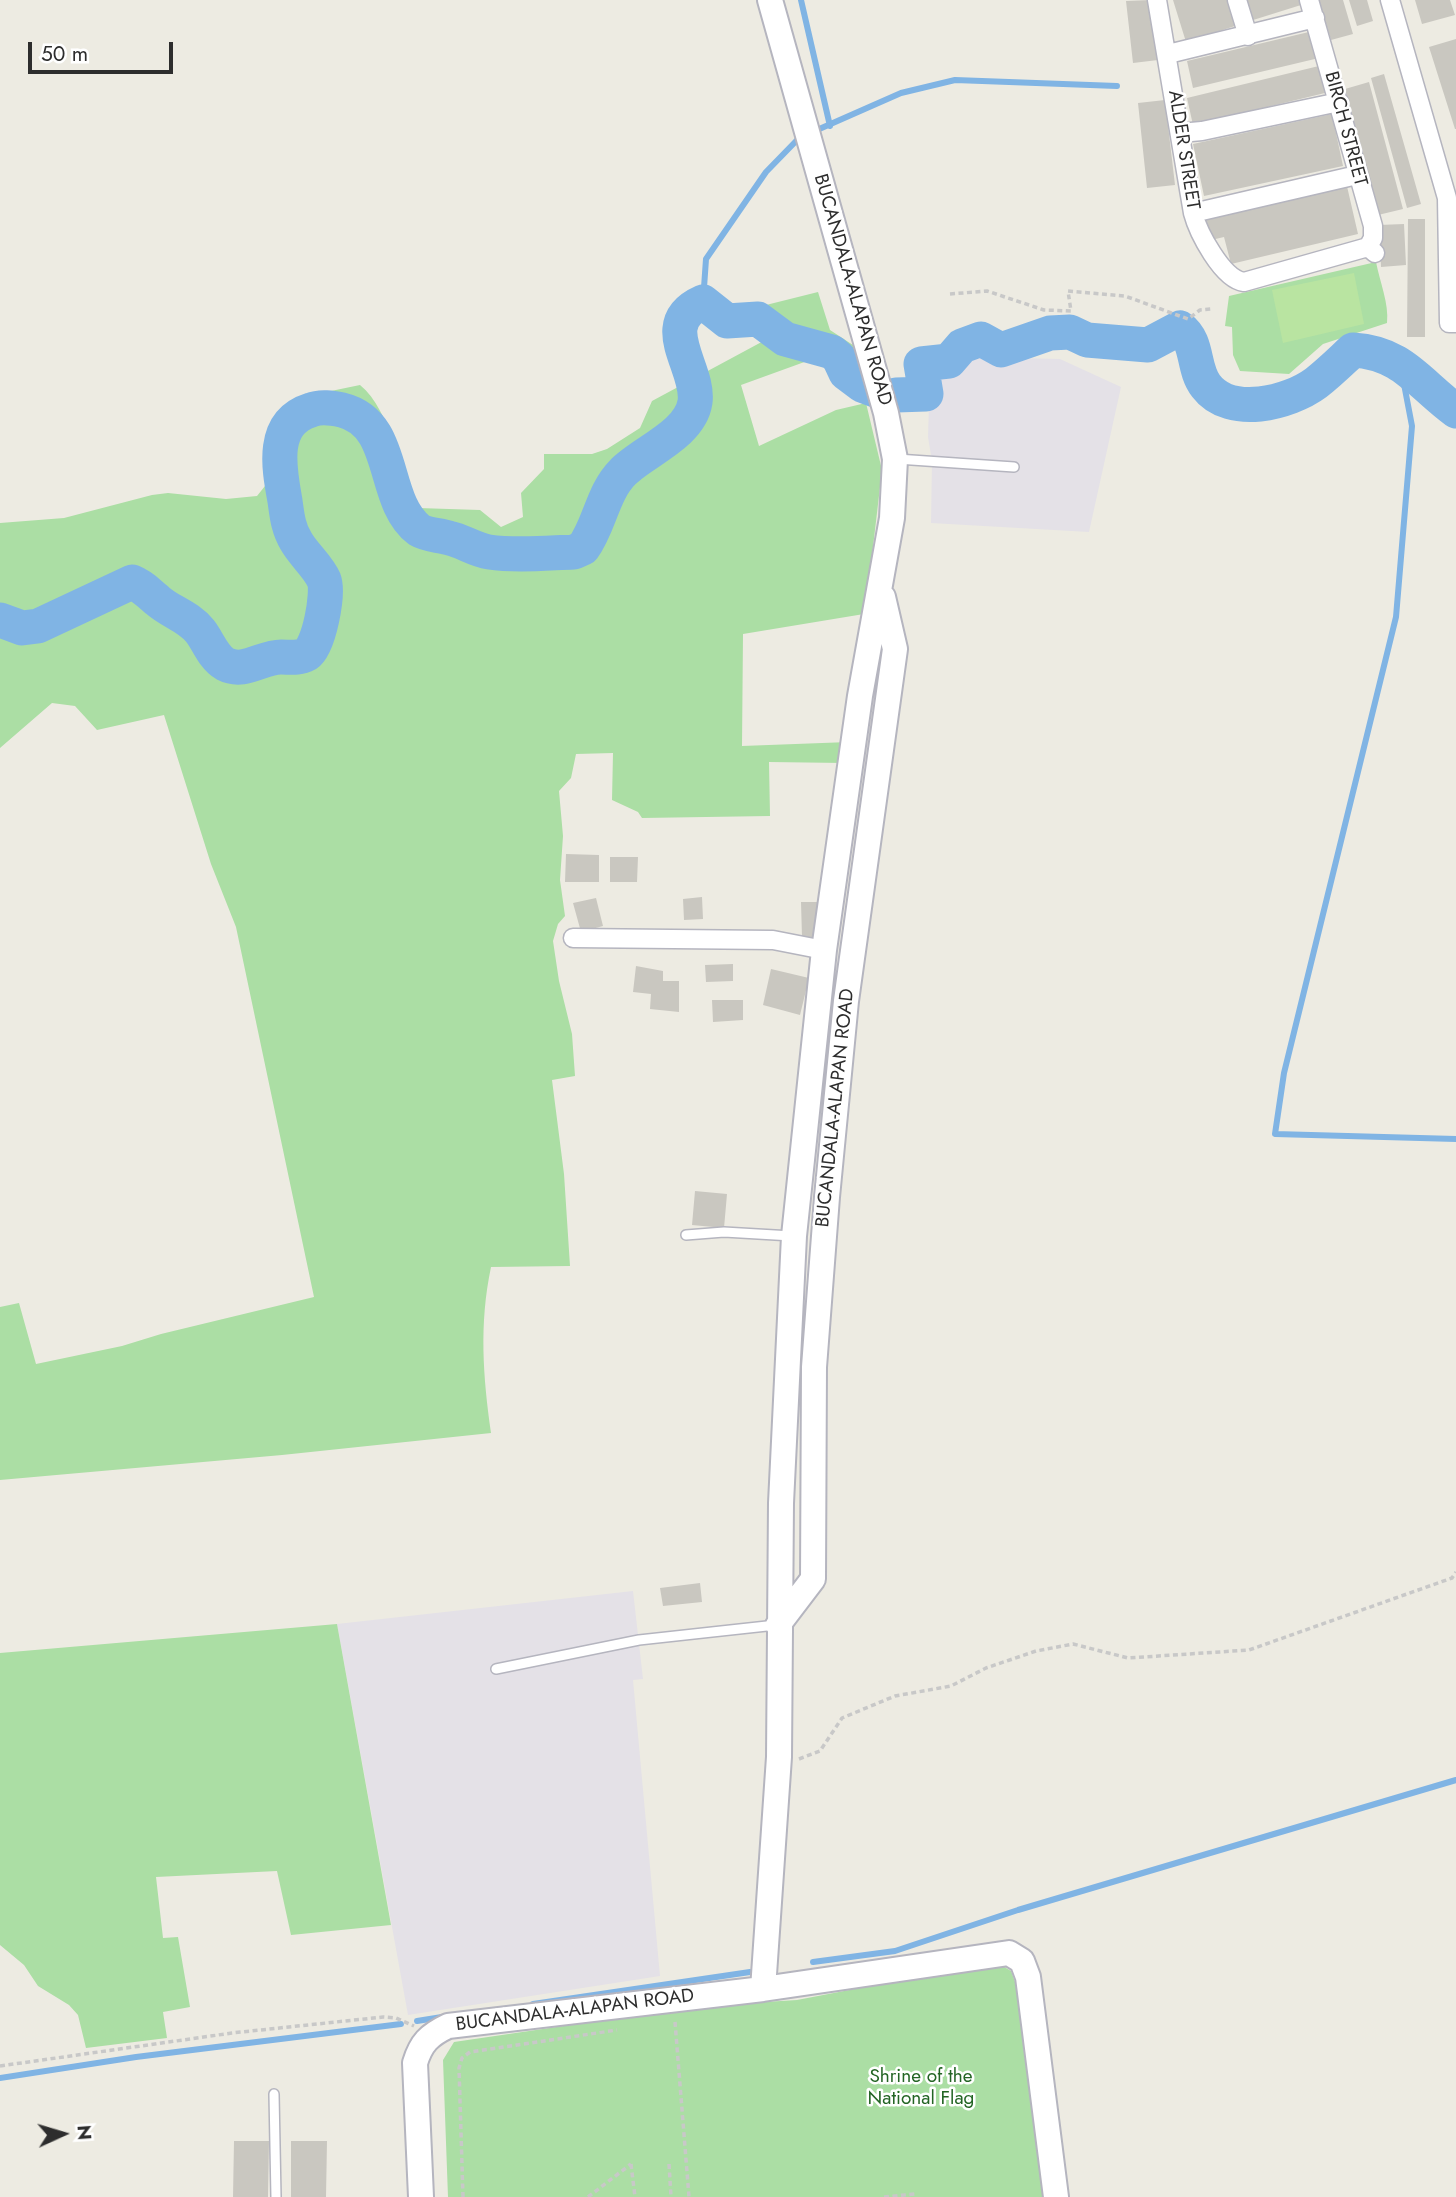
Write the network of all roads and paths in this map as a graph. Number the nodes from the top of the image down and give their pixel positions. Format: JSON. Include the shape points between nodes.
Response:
{"nodes":[{"id":1,"x":770,"y":0,"type":"edge"},
{"id":2,"x":1157,"y":0,"type":"edge"},
{"id":3,"x":1237,"y":0,"type":"edge"},
{"id":4,"x":1309,"y":0,"type":"edge"},
{"id":5,"x":1390,"y":0,"type":"edge"},
{"id":6,"x":1315,"y":18,"type":"junction"},
{"id":7,"x":1248,"y":36,"type":"junction"},
{"id":8,"x":1168,"y":54,"type":"junction"},
{"id":9,"x":1339,"y":102,"type":"junction"},
{"id":10,"x":1180,"y":133,"type":"junction"},
{"id":11,"x":1357,"y":175,"type":"junction"},
{"id":12,"x":1452,"y":198,"type":"edge"},
{"id":13,"x":1193,"y":213,"type":"junction"},
{"id":14,"x":1453,"y":260,"type":"edge"},
{"id":15,"x":1244,"y":282,"type":"joint"},
{"id":16,"x":950,"y":294,"type":"dead end"},
{"id":17,"x":1211,"y":309,"type":"dead end"},
{"id":18,"x":1452,"y":323,"type":"edge"},
{"id":19,"x":895,"y":459,"type":"junction"},
{"id":20,"x":1014,"y":467,"type":"dead end"},
{"id":21,"x":878,"y":592,"type":"junction"},
{"id":22,"x":573,"y":938,"type":"dead end"},
{"id":23,"x":824,"y":950,"type":"junction"},
{"id":24,"x":686,"y":1235,"type":"dead end"},
{"id":25,"x":794,"y":1237,"type":"junction"},
{"id":26,"x":1456,"y":1572,"type":"edge"},
{"id":27,"x":778,"y":1625,"type":"junction"},
{"id":28,"x":496,"y":1669,"type":"dead end"},
{"id":29,"x":779,"y":1757,"type":"junction"},
{"id":30,"x":763,"y":1989,"type":"junction"},
{"id":31,"x":687,"y":2021,"type":"dead end"},
{"id":32,"x":674,"y":2022,"type":"junction"},
{"id":33,"x":662,"y":2024,"type":"dead end"},
{"id":34,"x":625,"y":2029,"type":"dead end"},
{"id":35,"x":431,"y":2034,"type":"junction"},
{"id":36,"x":0,"y":2066,"type":"edge"},
{"id":37,"x":274,"y":2094,"type":"dead end"},
{"id":38,"x":669,"y":2164,"type":"dead end"},
{"id":39,"x":915,"y":2194,"type":"dead end"},
{"id":40,"x":276,"y":2197,"type":"edge"},
{"id":41,"x":421,"y":2197,"type":"edge"},
{"id":42,"x":463,"y":2197,"type":"edge"},
{"id":43,"x":588,"y":2197,"type":"edge"},
{"id":44,"x":635,"y":2197,"type":"edge"},
{"id":45,"x":671,"y":2197,"type":"edge"},
{"id":46,"x":689,"y":2197,"type":"edge"},
{"id":47,"x":884,"y":2197,"type":"edge"},
{"id":48,"x":1056,"y":2197,"type":"edge"}],
"edges":[{"from":1,"to":19,"type":"main road","name":"BUCANDALA-ALAPAN ROAD"},
{"from":2,"to":8,"type":"street","name":"ALDER STREET"},
{"from":3,"to":7,"type":"street"},
{"from":4,"to":6,"type":"street","name":"BIRCH STREET"},
{"from":5,"to":12,"type":"street"},
{"from":6,"to":7,"type":"street"},
{"from":6,"to":9,"type":"street","name":"BIRCH STREET"},
{"from":7,"to":8,"type":"street"},
{"from":8,"to":10,"type":"street","name":"ALDER STREET"},
{"from":9,"to":10,"type":"street"},
{"from":9,"to":11,"type":"street","name":"BIRCH STREET"},
{"from":10,"to":13,"type":"street","name":"ALDER STREET"},
{"from":11,"to":13,"type":"street"},
{"from":11,"to":15,"type":"street","name":"BIRCH STREET","via":[[1373,226],[1372,251]]},
{"from":12,"to":14,"type":"street"},
{"from":13,"to":15,"type":"street","name":"ALDER STREET","via":[[1199,233],[1231,277]]},
{"from":14,"to":18,"type":"street"},
{"from":16,"to":17,"type":"path","via":[[988,291],[1044,310],[1071,312],[1068,291],[1116,295],[1188,319]]},
{"from":19,"to":20,"type":"lane"},
{"from":19,"to":21,"type":"main road","name":"BUCANDALA-ALAPAN ROAD","via":[[891,518]]},
{"from":21,"to":23,"type":"main road","name":"BUCANDALA-ALAPAN ROAD"},
{"from":21,"to":27,"type":"main road","name":"BUCANDALA-ALAPAN ROAD","via":[[895,649],[846,1001],[826,1210],[814,1367],[813,1579]]},
{"from":22,"to":23,"type":"street","via":[[773,940]]},
{"from":23,"to":25,"type":"main road","name":"BUCANDALA-ALAPAN ROAD"},
{"from":24,"to":25,"type":"lane","via":[[724,1232]]},
{"from":25,"to":27,"type":"main road","name":"BUCANDALA-ALAPAN ROAD"},
{"from":26,"to":29,"type":"path","via":[[1452,1578],[1249,1650],[1128,1658],[1073,1644],[1036,1651],[951,1686],[895,1696],[842,1718],[820,1751],[801,1759]]},
{"from":27,"to":28,"type":"lane","via":[[639,1640]]},
{"from":27,"to":29,"type":"main road","name":"BUCANDALA-ALAPAN ROAD"},
{"from":29,"to":30,"type":"main road","name":"BUCANDALA-ALAPAN ROAD"},
{"from":30,"to":35,"type":"main road","name":"BUCANDALA-ALAPAN ROAD","via":[[469,2021]]},
{"from":30,"to":48,"type":"main road","name":"BUCANDALA-ALAPAN ROAD","via":[[1009,1953],[1018,1957],[1028,1977]]},
{"from":31,"to":32,"type":"path"},
{"from":32,"to":33,"type":"path"},
{"from":32,"to":46,"type":"path"},
{"from":34,"to":42,"type":"path","via":[[470,2052],[462,2058]]},
{"from":35,"to":36,"type":"path","via":[[383,2017]]},
{"from":35,"to":41,"type":"main road","name":"BUCANDALA-ALAPAN ROAD","via":[[415,2063]]},
{"from":37,"to":40,"type":"lane"},
{"from":38,"to":45,"type":"path"},
{"from":39,"to":47,"type":"path"},
{"from":43,"to":44,"type":"path","via":[[631,2165]]}]}
